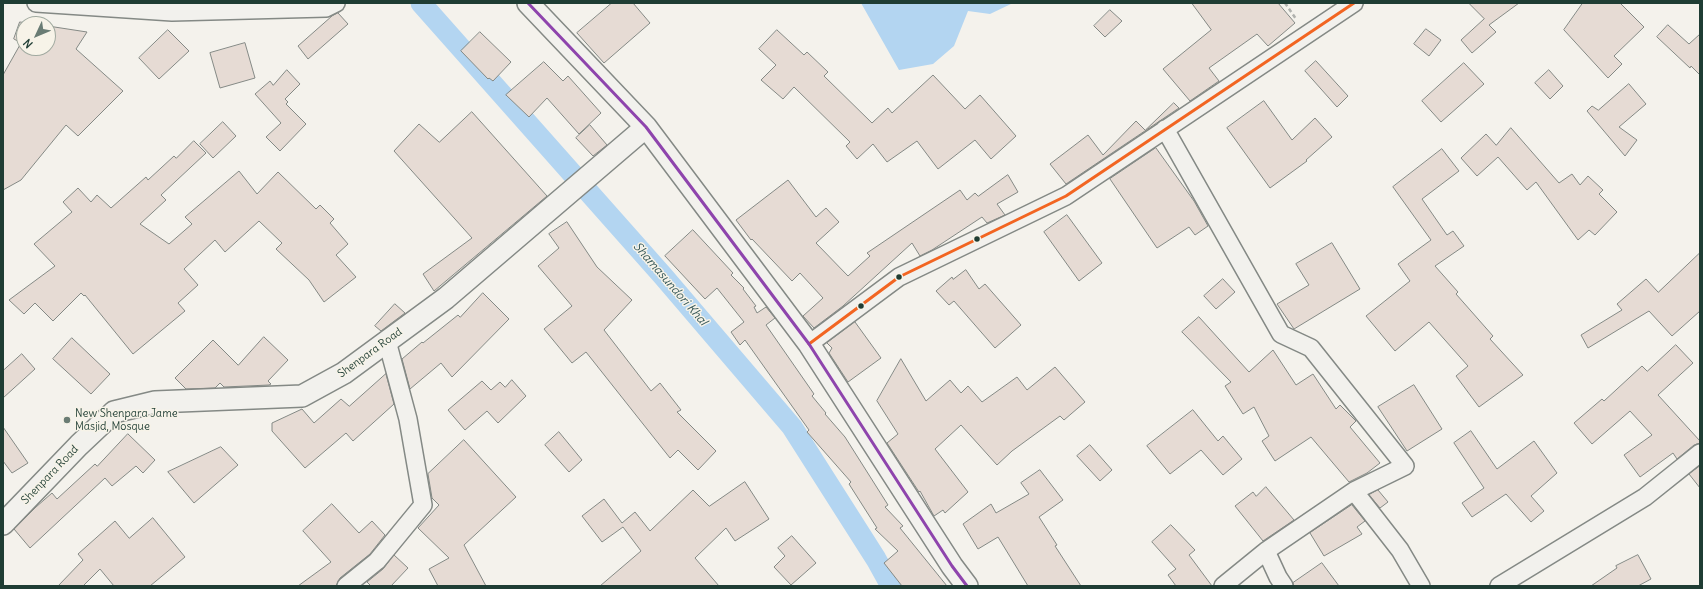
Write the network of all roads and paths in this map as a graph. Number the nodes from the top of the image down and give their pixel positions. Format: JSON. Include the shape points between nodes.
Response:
{"nodes":[{"id":1,"x":36,"y":3,"type":"edge"},
{"id":2,"x":336,"y":3,"type":"edge"},
{"id":3,"x":528,"y":3,"type":"edge"},
{"id":4,"x":1354,"y":3,"type":"edge"},
{"id":5,"x":646,"y":127,"type":"junction"},
{"id":6,"x":1165,"y":129,"type":"junction"},
{"id":7,"x":387,"y":341,"type":"junction"},
{"id":8,"x":809,"y":344,"type":"junction"},
{"id":9,"x":1700,"y":454,"type":"edge"},
{"id":10,"x":1354,"y":491,"type":"junction"},
{"id":11,"x":3,"y":524,"type":"edge"},
{"id":12,"x":1266,"y":550,"type":"junction"},
{"id":13,"x":346,"y":586,"type":"edge"},
{"id":14,"x":967,"y":586,"type":"edge"},
{"id":15,"x":1223,"y":586,"type":"edge"},
{"id":16,"x":1284,"y":586,"type":"edge"},
{"id":17,"x":1421,"y":586,"type":"edge"},
{"id":18,"x":1500,"y":586,"type":"edge"}],
"edges":[{"from":1,"to":2,"type":"street","via":[[172,12],[326,8]]},
{"from":3,"to":5,"type":"street"},
{"from":4,"to":6,"type":"street"},
{"from":5,"to":7,"type":"street","name":"Shenpara Road","via":[[446,298]]},
{"from":5,"to":8,"type":"street"},
{"from":6,"to":8,"type":"street","via":[[1066,196],[899,277]]},
{"from":6,"to":10,"type":"street","via":[[1281,334],[1311,348],[1405,466]]},
{"from":7,"to":11,"type":"street","name":"Shenpara Road","via":[[344,373],[302,396],[155,402],[114,412]]},
{"from":7,"to":13,"type":"street","via":[[408,419],[423,505],[377,561]]},
{"from":8,"to":14,"type":"street"},
{"from":9,"to":18,"type":"street","via":[[1645,497]]},
{"from":10,"to":12,"type":"street"},
{"from":10,"to":17,"type":"street","via":[[1400,550]]},
{"from":12,"to":15,"type":"street"},
{"from":12,"to":16,"type":"street"}]}
